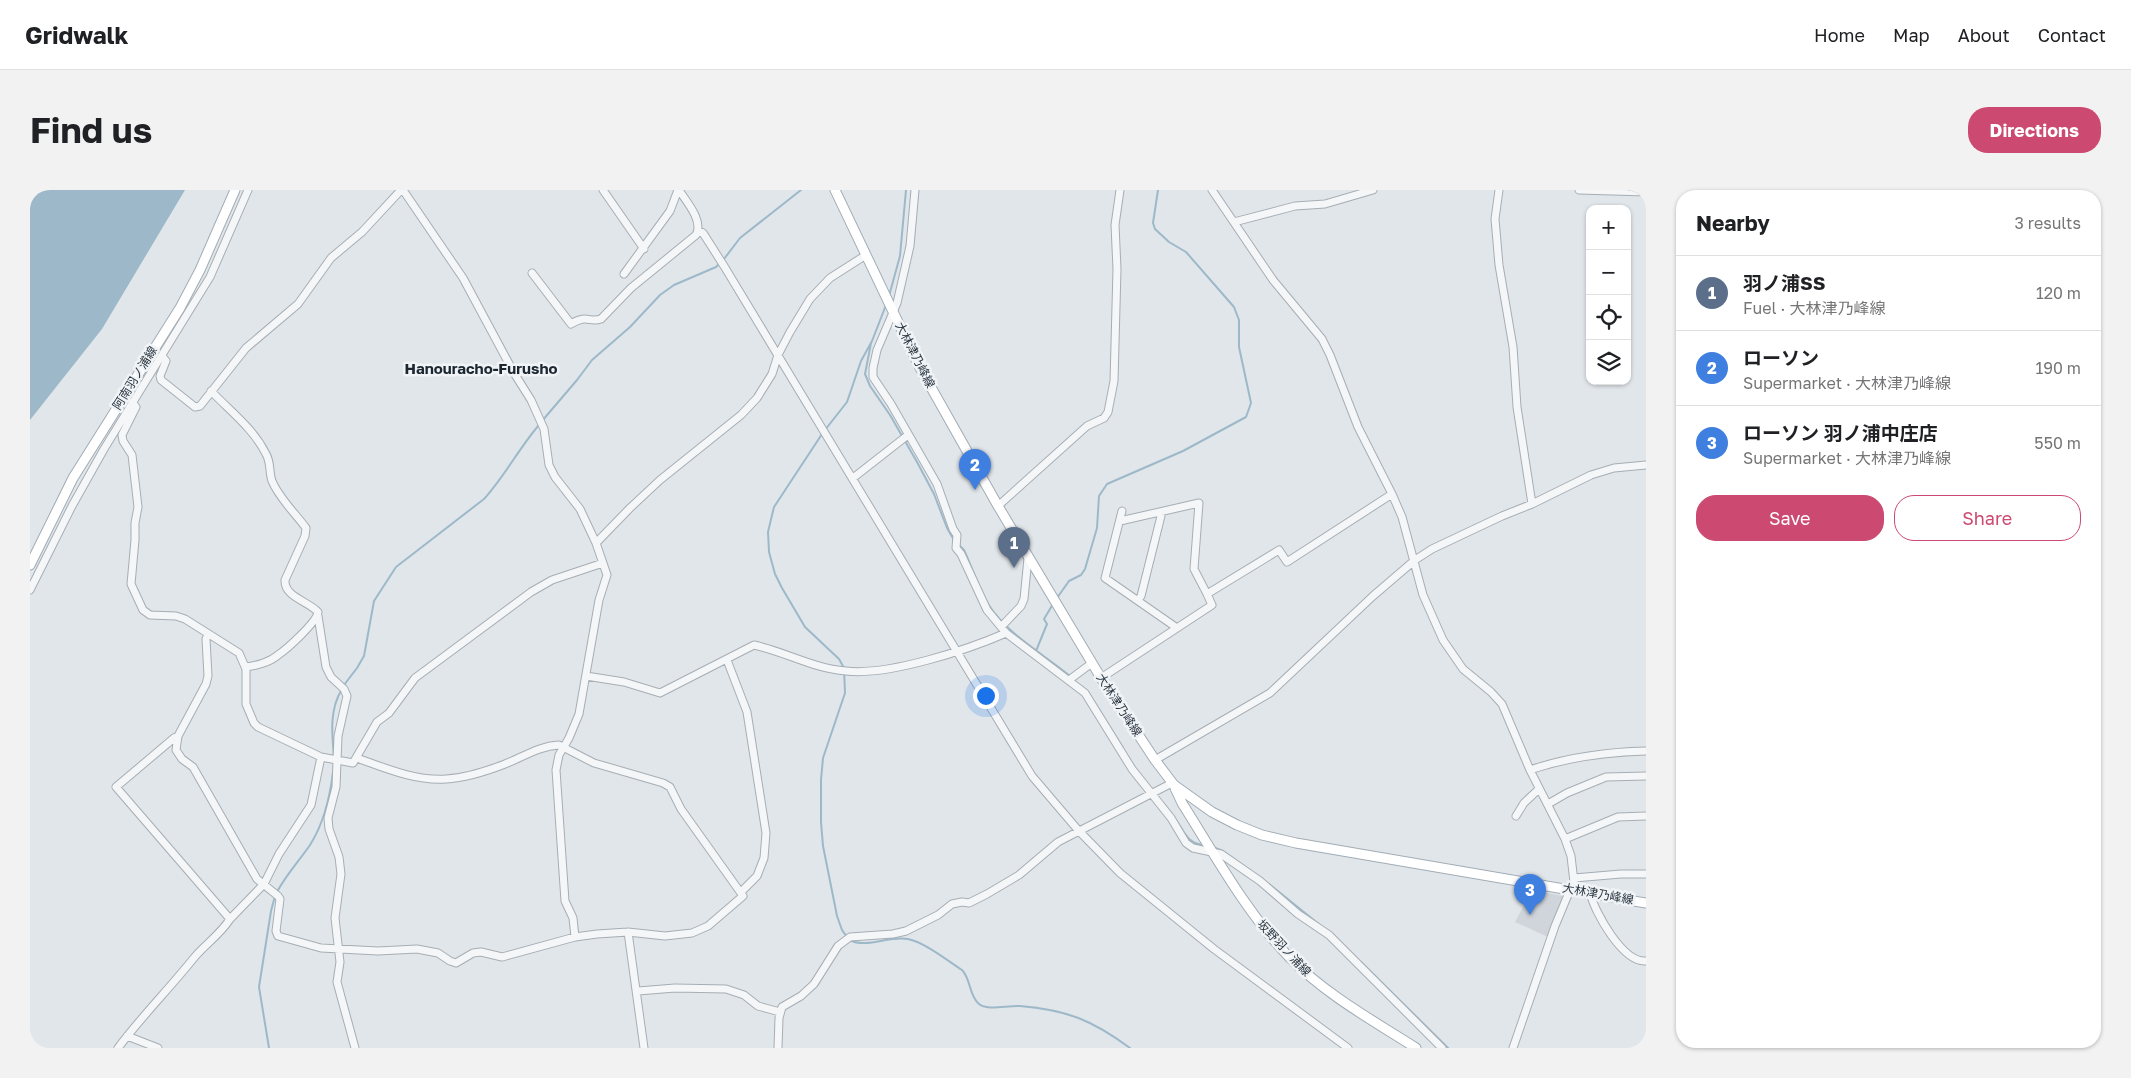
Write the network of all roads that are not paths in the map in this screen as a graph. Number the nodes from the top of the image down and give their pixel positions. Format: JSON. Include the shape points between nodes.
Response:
{"nodes":[{"id":1,"x":236,"y":190,"type":"edge"},
{"id":2,"x":248,"y":190,"type":"edge"},
{"id":3,"x":402,"y":190,"type":"edge"},
{"id":4,"x":603,"y":190,"type":"edge"},
{"id":5,"x":679,"y":190,"type":"edge"},
{"id":6,"x":835,"y":190,"type":"edge"},
{"id":7,"x":915,"y":190,"type":"edge"},
{"id":8,"x":1120,"y":190,"type":"edge"},
{"id":9,"x":1212,"y":190,"type":"edge"},
{"id":10,"x":1373,"y":190,"type":"edge"},
{"id":11,"x":1500,"y":190,"type":"edge"},
{"id":12,"x":1579,"y":190,"type":"edge"},
{"id":13,"x":1646,"y":192,"type":"edge"},
{"id":14,"x":1234,"y":222,"type":"junction"},
{"id":15,"x":699,"y":231,"type":"junction"},
{"id":16,"x":644,"y":249,"type":"junction"},
{"id":17,"x":866,"y":255,"type":"junction"},
{"id":18,"x":532,"y":273,"type":"dead end"},
{"id":19,"x":624,"y":274,"type":"dead end"},
{"id":20,"x":891,"y":308,"type":"junction"},
{"id":21,"x":778,"y":355,"type":"junction"},
{"id":22,"x":162,"y":356,"type":"junction"},
{"id":23,"x":211,"y":391,"type":"junction"},
{"id":24,"x":132,"y":402,"type":"junction"},
{"id":25,"x":905,"y":437,"type":"junction"},
{"id":26,"x":1646,"y":465,"type":"edge"},
{"id":27,"x":853,"y":478,"type":"junction"},
{"id":28,"x":1392,"y":494,"type":"junction"},
{"id":29,"x":1532,"y":504,"type":"junction"},
{"id":30,"x":998,"y":506,"type":"junction"},
{"id":31,"x":1122,"y":511,"type":"dead end"},
{"id":32,"x":1160,"y":512,"type":"junction"},
{"id":33,"x":1120,"y":521,"type":"junction"},
{"id":34,"x":596,"y":543,"type":"junction"},
{"id":35,"x":1028,"y":558,"type":"junction"},
{"id":36,"x":1415,"y":560,"type":"junction"},
{"id":37,"x":603,"y":563,"type":"junction"},
{"id":38,"x":30,"y":565,"type":"edge"},
{"id":39,"x":30,"y":590,"type":"edge"},
{"id":40,"x":1207,"y":594,"type":"junction"},
{"id":41,"x":1138,"y":600,"type":"junction"},
{"id":42,"x":318,"y":616,"type":"junction"},
{"id":43,"x":1001,"y":626,"type":"junction"},
{"id":44,"x":1178,"y":628,"type":"junction"},
{"id":45,"x":1006,"y":633,"type":"junction"},
{"id":46,"x":208,"y":634,"type":"junction"},
{"id":47,"x":956,"y":651,"type":"junction"},
{"id":48,"x":727,"y":660,"type":"junction"},
{"id":49,"x":1092,"y":662,"type":"junction"},
{"id":50,"x":245,"y":667,"type":"junction"},
{"id":51,"x":586,"y":676,"type":"junction"},
{"id":52,"x":1102,"y":678,"type":"junction"},
{"id":53,"x":1069,"y":680,"type":"junction"},
{"id":54,"x":178,"y":736,"type":"junction"},
{"id":55,"x":564,"y":748,"type":"junction"},
{"id":56,"x":1646,"y":751,"type":"edge"},
{"id":57,"x":321,"y":757,"type":"junction"},
{"id":58,"x":357,"y":758,"type":"junction"},
{"id":59,"x":338,"y":760,"type":"junction"},
{"id":60,"x":1155,"y":760,"type":"junction"},
{"id":61,"x":1530,"y":770,"type":"junction"},
{"id":62,"x":1646,"y":776,"type":"edge"},
{"id":63,"x":1173,"y":784,"type":"junction"},
{"id":64,"x":1539,"y":788,"type":"junction"},
{"id":65,"x":1154,"y":793,"type":"junction"},
{"id":66,"x":1548,"y":804,"type":"junction"},
{"id":67,"x":1516,"y":816,"type":"dead end"},
{"id":68,"x":1646,"y":816,"type":"edge"},
{"id":69,"x":1078,"y":830,"type":"junction"},
{"id":70,"x":1565,"y":839,"type":"junction"},
{"id":71,"x":1213,"y":852,"type":"junction"},
{"id":72,"x":1646,"y":874,"type":"edge"},
{"id":73,"x":1574,"y":878,"type":"junction"},
{"id":74,"x":264,"y":884,"type":"junction"},
{"id":75,"x":1572,"y":890,"type":"junction"},
{"id":76,"x":741,"y":892,"type":"junction"},
{"id":77,"x":1590,"y":893,"type":"junction"},
{"id":78,"x":1646,"y":903,"type":"edge"},
{"id":79,"x":230,"y":919,"type":"junction"},
{"id":80,"x":628,"y":932,"type":"junction"},
{"id":81,"x":575,"y":938,"type":"junction"},
{"id":82,"x":339,"y":948,"type":"junction"},
{"id":83,"x":1646,"y":962,"type":"edge"},
{"id":84,"x":638,"y":991,"type":"junction"},
{"id":85,"x":780,"y":1012,"type":"junction"},
{"id":86,"x":127,"y":1036,"type":"junction"},
{"id":87,"x":118,"y":1048,"type":"edge"},
{"id":88,"x":158,"y":1048,"type":"edge"},
{"id":89,"x":355,"y":1048,"type":"edge"},
{"id":90,"x":644,"y":1048,"type":"edge"},
{"id":91,"x":778,"y":1048,"type":"edge"},
{"id":92,"x":1348,"y":1048,"type":"edge"},
{"id":93,"x":1416,"y":1048,"type":"edge"},
{"id":94,"x":1442,"y":1048,"type":"edge"},
{"id":95,"x":1513,"y":1048,"type":"edge"}],
"edges":[{"from":1,"to":38,"type":"main road","name":"阿南羽ノ浦線","via":[[180,308],[73,478]]},
{"from":2,"to":22,"type":"street","via":[[210,277]]},
{"from":3,"to":23,"type":"street","via":[[362,232],[331,258],[298,304],[246,348]]},
{"from":3,"to":34,"type":"street","via":[[462,278],[541,421],[549,465],[580,509]]},
{"from":4,"to":16,"type":"street"},
{"from":5,"to":15,"type":"street","via":[[693,212]]},
{"from":5,"to":16,"type":"street"},
{"from":6,"to":17,"type":"main road","name":"大林津乃峰線"},
{"from":7,"to":20,"type":"street","via":[[910,246],[897,303]]},
{"from":8,"to":30,"type":"street","via":[[1115,225],[1114,380],[1108,412],[1104,418],[1087,426]]},
{"from":9,"to":14,"type":"street"},
{"from":10,"to":14,"type":"street","via":[[1325,204],[1295,206]]},
{"from":11,"to":29,"type":"street","via":[[1495,218],[1499,266],[1513,347],[1517,407]]},
{"from":12,"to":13,"type":"street"},
{"from":14,"to":28,"type":"street","via":[[1273,280],[1322,339],[1364,442]]},
{"from":15,"to":18,"type":"street","via":[[596,320],[581,318],[571,324]]},
{"from":15,"to":21,"type":"street"},
{"from":16,"to":19,"type":"street"},
{"from":17,"to":20,"type":"main road","name":"大林津乃峰線"},
{"from":17,"to":21,"type":"street","via":[[816,291]]},
{"from":20,"to":25,"type":"street","via":[[877,350],[873,377]]},
{"from":20,"to":30,"type":"main road","name":"大林津乃峰線"},
{"from":21,"to":27,"type":"street"},
{"from":21,"to":34,"type":"street","via":[[772,374],[757,398],[660,480]]},
{"from":22,"to":23,"type":"street","via":[[166,361],[161,380],[195,407],[200,406]]},
{"from":22,"to":24,"type":"street"},
{"from":23,"to":42,"type":"street","via":[[245,422],[268,456],[272,480],[278,491],[306,528],[285,585],[288,592],[313,608]]},
{"from":24,"to":39,"type":"street","via":[[72,506]]},
{"from":24,"to":46,"type":"street","via":[[136,407],[122,434],[132,455],[138,507],[134,592],[143,610],[150,615],[176,616]]},
{"from":25,"to":27,"type":"street"},
{"from":25,"to":43,"type":"street","via":[[937,484],[957,535],[956,548],[982,601]]},
{"from":26,"to":29,"type":"street","via":[[1614,468],[1591,475]]},
{"from":27,"to":47,"type":"street"},
{"from":28,"to":36,"type":"street"},
{"from":28,"to":40,"type":"street","via":[[1287,562],[1279,550]]},
{"from":29,"to":36,"type":"street","via":[[1432,549]]},
{"from":30,"to":35,"type":"main road","name":"大林津乃峰線"},
{"from":31,"to":33,"type":"street"},
{"from":32,"to":33,"type":"street"},
{"from":32,"to":40,"type":"street","via":[[1198,503],[1194,569]]},
{"from":32,"to":41,"type":"street"},
{"from":33,"to":41,"type":"street","via":[[1105,578]]},
{"from":34,"to":37,"type":"street"},
{"from":35,"to":43,"type":"street","via":[[1024,599]]},
{"from":35,"to":49,"type":"main road","name":"大林津乃峰線"},
{"from":36,"to":60,"type":"street","via":[[1270,693]]},
{"from":36,"to":61,"type":"street","via":[[1423,595],[1442,640],[1463,669],[1502,704]]},
{"from":37,"to":51,"type":"street","via":[[606,575]]},
{"from":37,"to":58,"type":"street","via":[[566,574],[531,592],[415,678],[389,713],[377,722]]},
{"from":40,"to":44,"type":"street","via":[[1212,605]]},
{"from":41,"to":44,"type":"street"},
{"from":42,"to":50,"type":"street","via":[[278,656]]},
{"from":42,"to":59,"type":"street","via":[[326,667],[347,696],[338,736]]},
{"from":43,"to":45,"type":"street"},
{"from":44,"to":52,"type":"street"},
{"from":45,"to":47,"type":"street"},
{"from":45,"to":53,"type":"street"},
{"from":46,"to":50,"type":"street","via":[[239,653]]},
{"from":46,"to":54,"type":"street","via":[[206,684]]},
{"from":47,"to":48,"type":"street","via":[[889,669],[844,671],[799,661],[754,645]]},
{"from":47,"to":69,"type":"street","via":[[1032,776]]},
{"from":48,"to":51,"type":"street","via":[[660,693],[624,682]]},
{"from":48,"to":76,"type":"street","via":[[747,712],[766,833],[764,858],[757,876]]},
{"from":49,"to":52,"type":"main road","name":"大林津乃峰線"},
{"from":49,"to":53,"type":"street"},
{"from":50,"to":57,"type":"street","via":[[246,704],[254,723]]},
{"from":51,"to":55,"type":"street","via":[[579,714]]},
{"from":52,"to":60,"type":"main road","name":"大林津乃峰線"},
{"from":53,"to":65,"type":"street","via":[[1085,693],[1132,769]]},
{"from":54,"to":74,"type":"street","via":[[176,750],[193,767],[257,879]]},
{"from":54,"to":79,"type":"street","via":[[116,787]]},
{"from":55,"to":58,"type":"street","via":[[559,745],[546,747],[506,764],[445,779],[391,771]]},
{"from":55,"to":76,"type":"street","via":[[594,763],[670,787],[681,809]]},
{"from":55,"to":81,"type":"street","via":[[556,770],[565,901],[573,918]]},
{"from":56,"to":61,"type":"street","via":[[1559,760]]},
{"from":57,"to":59,"type":"street"},
{"from":57,"to":74,"type":"street","via":[[311,805]]},
{"from":58,"to":59,"type":"street","via":[[353,763]]},
{"from":59,"to":82,"type":"street","via":[[336,787],[328,818],[341,874],[335,918]]},
{"from":60,"to":63,"type":"main road","name":"大林津乃峰線"},
{"from":61,"to":64,"type":"street"},
{"from":62,"to":66,"type":"street","via":[[1606,777]]},
{"from":63,"to":65,"type":"street"},
{"from":63,"to":71,"type":"main road","name":"坂野羽ノ浦線"},
{"from":63,"to":75,"type":"main road","name":"大林津乃峰線","via":[[1212,812],[1262,835]]},
{"from":64,"to":66,"type":"street"},
{"from":64,"to":67,"type":"street"},
{"from":65,"to":69,"type":"street"},
{"from":65,"to":71,"type":"street","via":[[1186,843],[1193,848]]},
{"from":66,"to":70,"type":"street"},
{"from":68,"to":70,"type":"street","via":[[1618,817]]},
{"from":69,"to":85,"type":"street","via":[[1019,874],[969,903],[952,904],[906,931],[848,939],[838,946],[814,984],[782,1007]]},
{"from":69,"to":92,"type":"street","via":[[1132,883],[1214,949]]},
{"from":70,"to":73,"type":"street"},
{"from":71,"to":93,"type":"main road","name":"坂野羽ノ浦線","via":[[1260,924],[1289,957],[1326,990]]},
{"from":71,"to":94,"type":"street","via":[[1221,854],[1260,882],[1329,936]]},
{"from":72,"to":73,"type":"street"},
{"from":73,"to":75,"type":"street"},
{"from":74,"to":79,"type":"street"},
{"from":74,"to":82,"type":"street","via":[[280,900],[278,936],[321,948]]},
{"from":75,"to":77,"type":"main road","name":"大林津乃峰線"},
{"from":75,"to":95,"type":"street","via":[[1554,926]]},
{"from":76,"to":80,"type":"street","via":[[743,896],[708,926],[692,933],[665,936]]},
{"from":77,"to":78,"type":"main road","name":"大林津乃峰線"},
{"from":77,"to":83,"type":"street","via":[[1601,920],[1625,951],[1631,958]]},
{"from":79,"to":86,"type":"street"},
{"from":80,"to":81,"type":"street"},
{"from":80,"to":84,"type":"street"},
{"from":81,"to":82,"type":"street","via":[[502,957],[473,953],[456,963],[438,953],[417,949]]},
{"from":82,"to":89,"type":"street","via":[[337,982]]},
{"from":84,"to":85,"type":"street","via":[[726,989],[744,995],[758,1006]]},
{"from":84,"to":90,"type":"street"},
{"from":85,"to":91,"type":"street"},
{"from":86,"to":87,"type":"street"},
{"from":86,"to":88,"type":"street"}]}
